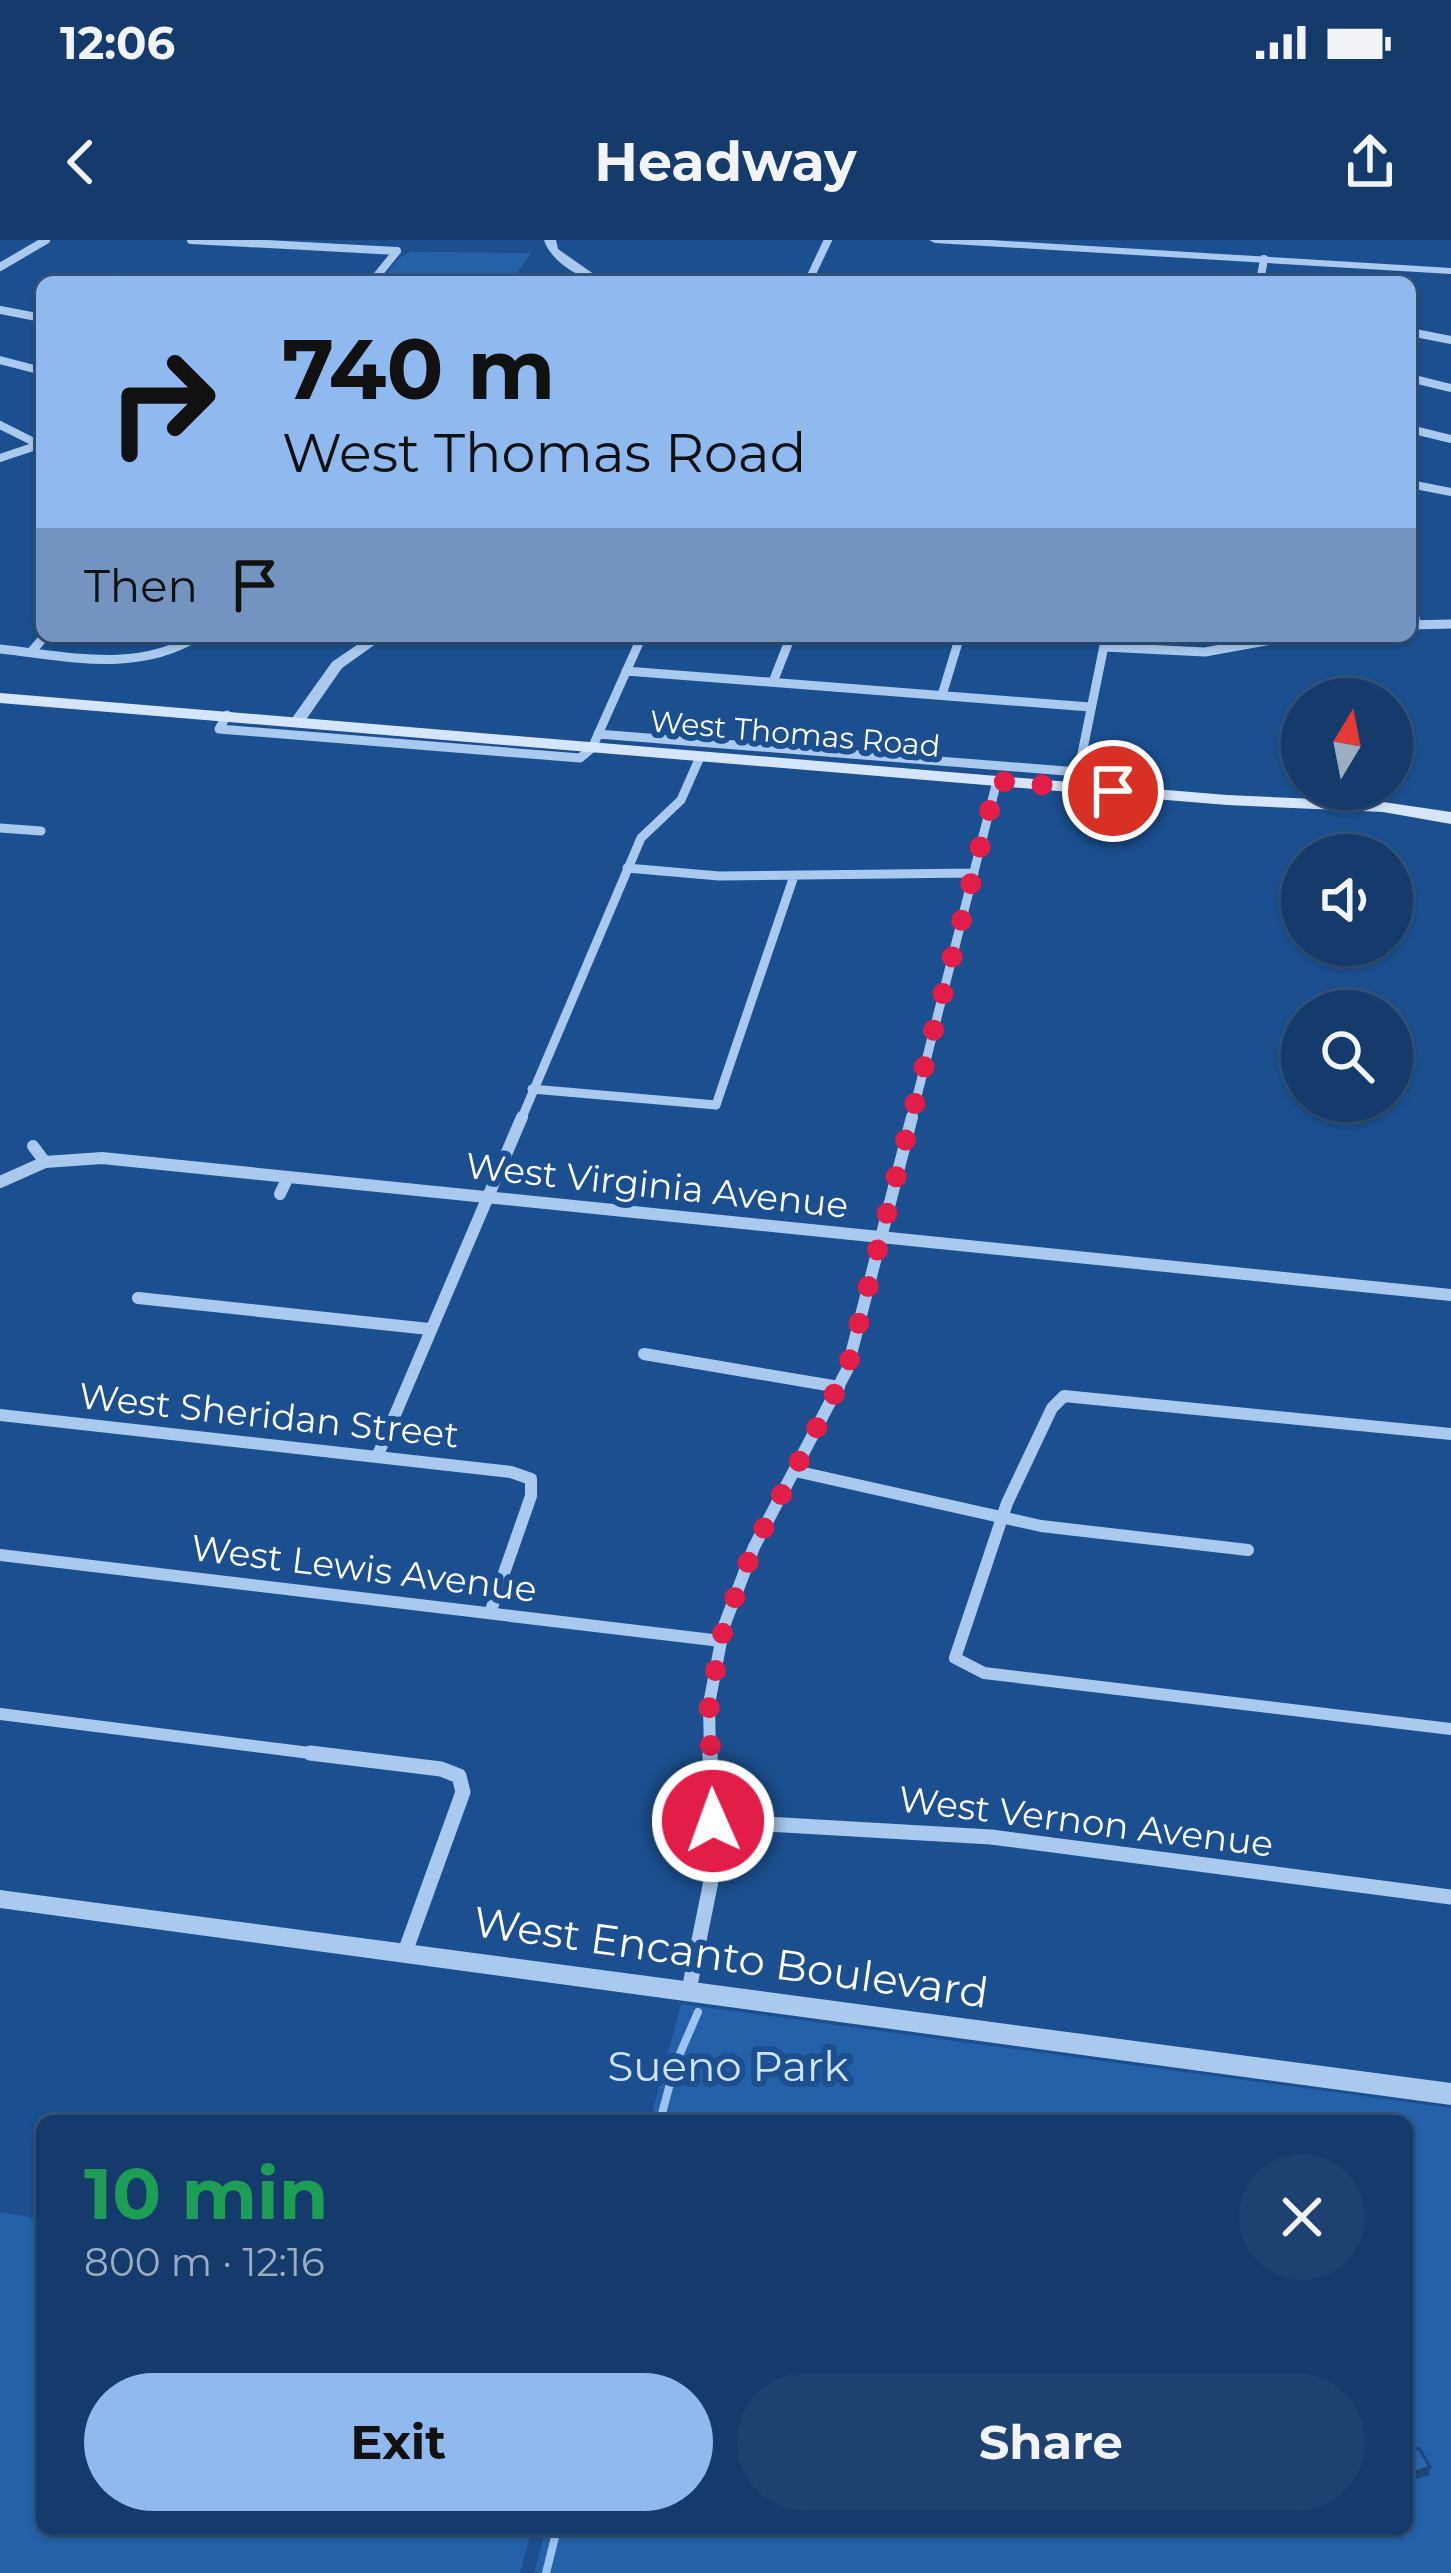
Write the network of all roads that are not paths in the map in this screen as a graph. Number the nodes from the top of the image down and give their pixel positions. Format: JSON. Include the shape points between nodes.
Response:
{"nodes":[{"id":1,"x":46,"y":240,"type":"edge"},
{"id":2,"x":191,"y":240,"type":"edge"},
{"id":3,"x":550,"y":240,"type":"edge"},
{"id":4,"x":828,"y":240,"type":"edge"},
{"id":5,"x":935,"y":240,"type":"edge"},
{"id":6,"x":1127,"y":246,"type":"edge"},
{"id":7,"x":1264,"y":259,"type":"junction"},
{"id":8,"x":0,"y":267,"type":"edge"},
{"id":9,"x":1451,"y":271,"type":"edge"},
{"id":10,"x":377,"y":276,"type":"edge"},
{"id":11,"x":590,"y":276,"type":"edge"},
{"id":12,"x":811,"y":276,"type":"edge"},
{"id":13,"x":1261,"y":276,"type":"edge"},
{"id":14,"x":0,"y":310,"type":"edge"},
{"id":15,"x":36,"y":314,"type":"edge"},
{"id":16,"x":1416,"y":333,"type":"edge"},
{"id":17,"x":1451,"y":340,"type":"edge"},
{"id":18,"x":0,"y":360,"type":"edge"},
{"id":19,"x":36,"y":369,"type":"edge"},
{"id":20,"x":1416,"y":379,"type":"edge"},
{"id":21,"x":1451,"y":388,"type":"edge"},
{"id":22,"x":0,"y":425,"type":"edge"},
{"id":23,"x":1416,"y":430,"type":"edge"},
{"id":24,"x":1451,"y":439,"type":"edge"},
{"id":25,"x":36,"y":442,"type":"edge"},
{"id":26,"x":36,"y":446,"type":"edge"},
{"id":27,"x":0,"y":458,"type":"edge"},
{"id":28,"x":1416,"y":485,"type":"edge"},
{"id":29,"x":1451,"y":492,"type":"edge"},
{"id":30,"x":1416,"y":625,"type":"edge"},
{"id":31,"x":1451,"y":625,"type":"edge"},
{"id":32,"x":40,"y":642,"type":"edge"},
{"id":33,"x":189,"y":642,"type":"edge"},
{"id":34,"x":371,"y":642,"type":"edge"},
{"id":35,"x":639,"y":642,"type":"edge"},
{"id":36,"x":789,"y":642,"type":"edge"},
{"id":37,"x":958,"y":642,"type":"edge"},
{"id":38,"x":1105,"y":642,"type":"edge"},
{"id":39,"x":1114,"y":642,"type":"edge"},
{"id":40,"x":1250,"y":642,"type":"edge"},
{"id":41,"x":0,"y":649,"type":"edge"},
{"id":42,"x":32,"y":652,"type":"junction"},
{"id":43,"x":626,"y":670,"type":"junction"},
{"id":44,"x":773,"y":682,"type":"junction"},
{"id":45,"x":942,"y":695,"type":"junction"},
{"id":46,"x":0,"y":698,"type":"edge"},
{"id":47,"x":1090,"y":707,"type":"junction"},
{"id":48,"x":227,"y":715,"type":"junction"},
{"id":49,"x":298,"y":721,"type":"junction"},
{"id":50,"x":595,"y":741,"type":"junction"},
{"id":51,"x":700,"y":757,"type":"junction"},
{"id":52,"x":1077,"y":780,"type":"junction"},
{"id":53,"x":997,"y":781,"type":"junction"},
{"id":54,"x":1451,"y":818,"type":"edge"},
{"id":55,"x":0,"y":828,"type":"edge"},
{"id":56,"x":40,"y":831,"type":"dead end"},
{"id":57,"x":627,"y":868,"type":"junction"},
{"id":58,"x":974,"y":873,"type":"junction"},
{"id":59,"x":794,"y":876,"type":"junction"},
{"id":60,"x":532,"y":1089,"type":"junction"},
{"id":61,"x":33,"y":1146,"type":"dead end"},
{"id":62,"x":45,"y":1162,"type":"junction"},
{"id":63,"x":289,"y":1177,"type":"junction"},
{"id":64,"x":0,"y":1182,"type":"edge"},
{"id":65,"x":280,"y":1194,"type":"dead end"},
{"id":66,"x":485,"y":1197,"type":"junction"},
{"id":67,"x":879,"y":1238,"type":"junction"},
{"id":68,"x":1091,"y":1259,"type":"junction"},
{"id":69,"x":1089,"y":1277,"type":"dead end"},
{"id":70,"x":1328,"y":1283,"type":"junction"},
{"id":71,"x":1451,"y":1295,"type":"edge"},
{"id":72,"x":138,"y":1298,"type":"dead end"},
{"id":73,"x":1328,"y":1300,"type":"dead end"},
{"id":74,"x":429,"y":1329,"type":"junction"},
{"id":75,"x":644,"y":1354,"type":"dead end"},
{"id":76,"x":839,"y":1388,"type":"junction"},
{"id":77,"x":0,"y":1415,"type":"edge"},
{"id":78,"x":1451,"y":1434,"type":"edge"},
{"id":79,"x":377,"y":1457,"type":"junction"},
{"id":80,"x":795,"y":1471,"type":"junction"},
{"id":81,"x":1001,"y":1518,"type":"junction"},
{"id":82,"x":1247,"y":1550,"type":"dead end"},
{"id":83,"x":0,"y":1555,"type":"edge"},
{"id":84,"x":490,"y":1613,"type":"junction"},
{"id":85,"x":721,"y":1641,"type":"junction"},
{"id":86,"x":0,"y":1714,"type":"edge"},
{"id":87,"x":1451,"y":1729,"type":"edge"},
{"id":88,"x":713,"y":1821,"type":"junction"},
{"id":89,"x":1451,"y":1898,"type":"edge"},
{"id":90,"x":0,"y":1899,"type":"edge"},
{"id":91,"x":405,"y":1952,"type":"junction"},
{"id":92,"x":689,"y":1990,"type":"junction"},
{"id":93,"x":1451,"y":2094,"type":"edge"}],
"edges":[{"from":1,"to":8,"type":"street"},
{"from":2,"to":10,"type":"street","via":[[397,251]]},
{"from":3,"to":11,"type":"street","via":[[553,251]]},
{"from":4,"to":12,"type":"street"},
{"from":5,"to":6,"type":"street"},
{"from":6,"to":7,"type":"street"},
{"from":7,"to":9,"type":"street"},
{"from":7,"to":13,"type":"street"},
{"from":14,"to":15,"type":"street"},
{"from":16,"to":17,"type":"street"},
{"from":18,"to":19,"type":"street"},
{"from":20,"to":21,"type":"street"},
{"from":22,"to":25,"type":"street"},
{"from":23,"to":24,"type":"street"},
{"from":26,"to":27,"type":"street"},
{"from":28,"to":29,"type":"street"},
{"from":30,"to":31,"type":"street"},
{"from":32,"to":42,"type":"street"},
{"from":33,"to":42,"type":"street","via":[[149,657]]},
{"from":34,"to":49,"type":"street","via":[[337,665]]},
{"from":35,"to":43,"type":"street"},
{"from":36,"to":44,"type":"street"},
{"from":37,"to":45,"type":"street"},
{"from":38,"to":47,"type":"street"},
{"from":39,"to":40,"type":"street","via":[[1204,652]]},
{"from":41,"to":42,"type":"street"},
{"from":43,"to":44,"type":"street"},
{"from":43,"to":50,"type":"street"},
{"from":44,"to":45,"type":"street"},
{"from":45,"to":47,"type":"street"},
{"from":46,"to":48,"type":"main road","name":"West Thomas Road"},
{"from":47,"to":52,"type":"street"},
{"from":48,"to":49,"type":"main road","name":"West Thomas Road"},
{"from":48,"to":50,"type":"street","name":"West Thomas Road","via":[[219,729],[580,758]]},
{"from":49,"to":50,"type":"main road","name":"West Thomas Road"},
{"from":50,"to":51,"type":"main road","name":"West Thomas Road"},
{"from":50,"to":52,"type":"street","name":"West Thomas Road"},
{"from":51,"to":53,"type":"main road","name":"West Thomas Road"},
{"from":51,"to":57,"type":"street","via":[[681,800],[650,826]]},
{"from":52,"to":53,"type":"main road","name":"West Thomas Road"},
{"from":52,"to":54,"type":"main road","name":"West Thomas Road","via":[[1298,810]]},
{"from":53,"to":58,"type":"street"},
{"from":55,"to":56,"type":"street"},
{"from":57,"to":59,"type":"street"},
{"from":57,"to":60,"type":"street"},
{"from":58,"to":59,"type":"street"},
{"from":58,"to":67,"type":"street"},
{"from":59,"to":60,"type":"street","via":[[716,1105]]},
{"from":60,"to":66,"type":"street"},
{"from":61,"to":62,"type":"street"},
{"from":62,"to":63,"type":"street","name":"West Virginia Avenue","via":[[85,1157]]},
{"from":62,"to":64,"type":"street"},
{"from":63,"to":65,"type":"street"},
{"from":63,"to":66,"type":"street","name":"West Virginia Avenue"},
{"from":66,"to":67,"type":"street","name":"West Virginia Avenue"},
{"from":66,"to":74,"type":"street"},
{"from":67,"to":68,"type":"street","name":"West Virginia Avenue"},
{"from":67,"to":76,"type":"street"},
{"from":68,"to":69,"type":"street"},
{"from":68,"to":70,"type":"street","name":"West Virginia Avenue"},
{"from":70,"to":71,"type":"street","name":"West Virginia Avenue"},
{"from":70,"to":73,"type":"street"},
{"from":72,"to":74,"type":"street"},
{"from":74,"to":79,"type":"street"},
{"from":75,"to":76,"type":"street"},
{"from":76,"to":80,"type":"street"},
{"from":77,"to":79,"type":"street","name":"West Sheridan Street"},
{"from":78,"to":81,"type":"street","via":[[1064,1396]]},
{"from":79,"to":84,"type":"street","name":"West Sheridan Street","via":[[531,1479]]},
{"from":80,"to":81,"type":"street"},
{"from":80,"to":85,"type":"street","via":[[754,1547]]},
{"from":81,"to":82,"type":"street"},
{"from":81,"to":87,"type":"street","via":[[955,1658],[984,1672]]},
{"from":83,"to":84,"type":"street","name":"West Lewis Avenue"},
{"from":84,"to":85,"type":"street","name":"West Lewis Avenue"},
{"from":85,"to":88,"type":"street","via":[[709,1704]]},
{"from":86,"to":91,"type":"street","via":[[459,1776],[463,1792]]},
{"from":88,"to":89,"type":"street","name":"West Vernon Avenue","via":[[940,1831]]},
{"from":88,"to":92,"type":"street","via":[[709,1904]]},
{"from":90,"to":91,"type":"street","name":"West Encanto Boulevard"},
{"from":91,"to":92,"type":"street","name":"West Encanto Boulevard"},
{"from":92,"to":93,"type":"street","name":"West Encanto Boulevard"}]}
